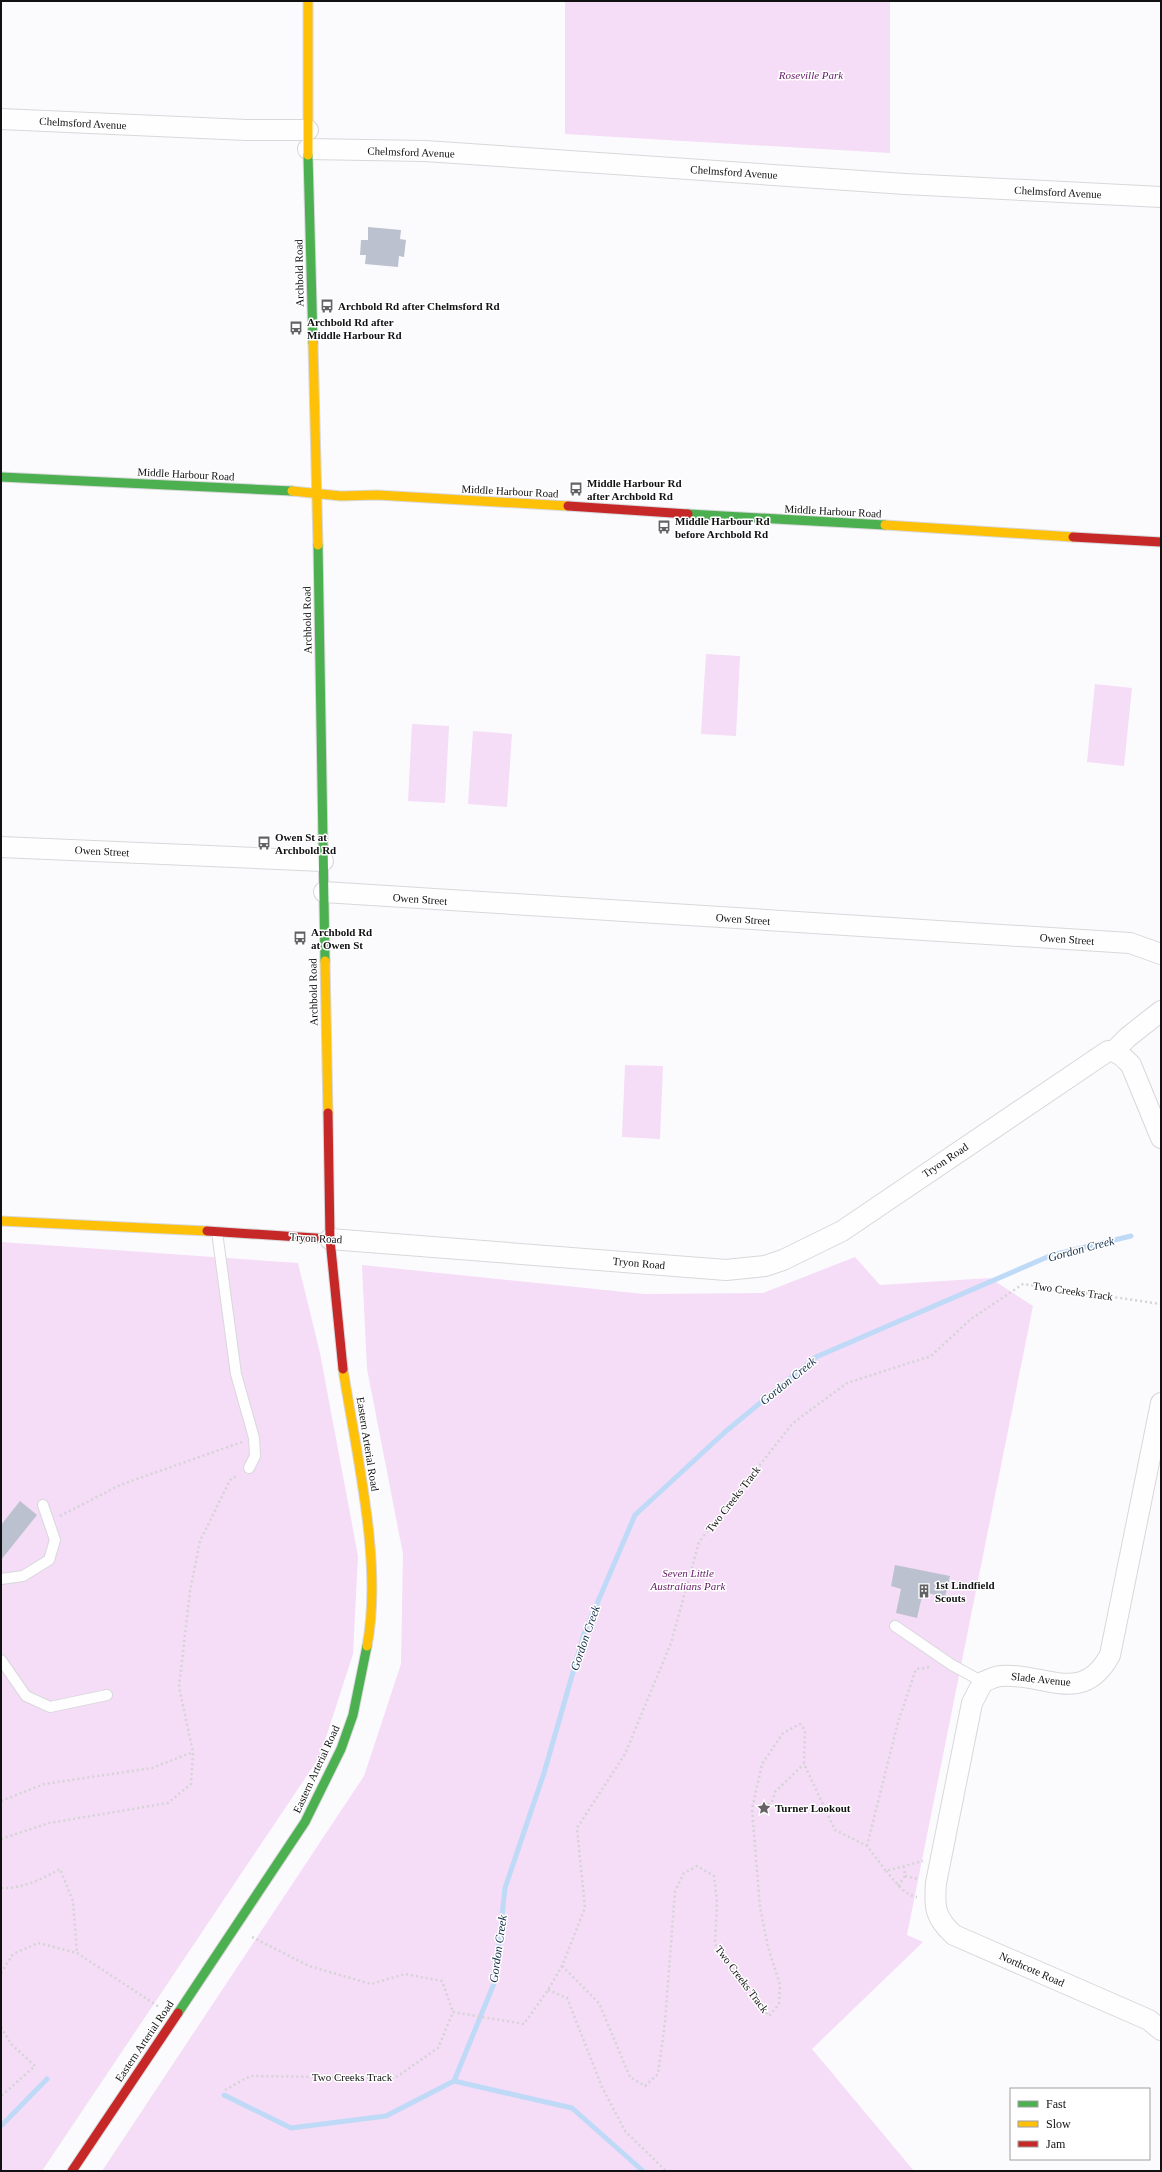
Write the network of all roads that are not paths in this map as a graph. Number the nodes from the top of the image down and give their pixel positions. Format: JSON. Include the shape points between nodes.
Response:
{"nodes":[{"id":1,"x":308,"y":1,"type":"edge"},
{"id":2,"x":1,"y":119,"type":"edge"},
{"id":3,"x":308,"y":140,"type":"junction"},
{"id":4,"x":1161,"y":197,"type":"edge"},
{"id":5,"x":1,"y":477,"type":"edge"},
{"id":6,"x":317,"y":494,"type":"junction"},
{"id":7,"x":1161,"y":542,"type":"edge"},
{"id":8,"x":1,"y":846,"type":"edge"},
{"id":9,"x":323,"y":861,"type":"junction"},
{"id":10,"x":324,"y":892,"type":"junction"},
{"id":11,"x":1161,"y":954,"type":"edge"},
{"id":12,"x":1161,"y":1011,"type":"edge"},
{"id":13,"x":1114,"y":1051,"type":"junction"},
{"id":14,"x":1161,"y":1138,"type":"edge"},
{"id":15,"x":1,"y":1221,"type":"edge"},
{"id":16,"x":217,"y":1232,"type":"junction"},
{"id":17,"x":330,"y":1240,"type":"junction"},
{"id":18,"x":1161,"y":1403,"type":"edge"},
{"id":19,"x":249,"y":1468,"type":"road end"},
{"id":20,"x":43,"y":1505,"type":"dead end"},
{"id":21,"x":1,"y":1579,"type":"edge"},
{"id":22,"x":895,"y":1626,"type":"dead end"},
{"id":23,"x":1,"y":1660,"type":"edge"},
{"id":24,"x":983,"y":1682,"type":"junction"},
{"id":25,"x":106,"y":1694,"type":"dead end"},
{"id":26,"x":1161,"y":2030,"type":"edge"},
{"id":27,"x":72,"y":2171,"type":"edge"}],
"edges":[{"from":1,"to":3,"type":"main road","name":"Archbold Road"},
{"from":2,"to":3,"type":"street","name":"Chelmsford Avenue","via":[[246,130]]},
{"from":3,"to":4,"type":"street","name":"Chelmsford Avenue","via":[[425,151],[905,184]]},
{"from":3,"to":6,"type":"main road","name":"Archbold Road"},
{"from":5,"to":6,"type":"main road","name":"Middle Harbour Road"},
{"from":6,"to":7,"type":"main road","name":"Middle Harbour Road","via":[[377,495]]},
{"from":6,"to":9,"type":"main road","name":"Archbold Road"},
{"from":8,"to":9,"type":"street","name":"Owen Street"},
{"from":9,"to":10,"type":"main road","name":"Archbold Road"},
{"from":10,"to":11,"type":"street","name":"Owen Street","via":[[1130,943]]},
{"from":10,"to":17,"type":"main road","name":"Archbold Road"},
{"from":12,"to":13,"type":"street"},
{"from":13,"to":14,"type":"street","via":[[1131,1065]]},
{"from":13,"to":17,"type":"street","name":"Tryon Road","via":[[1103,1053],[842,1231],[765,1266],[726,1270]]},
{"from":15,"to":16,"type":"main road","name":"Tryon Road"},
{"from":16,"to":17,"type":"main road","name":"Tryon Road"},
{"from":16,"to":19,"type":"lane","via":[[236,1374],[254,1438],[255,1456]]},
{"from":17,"to":27,"type":"main road","name":"Eastern Arterial Road","via":[[341,1356],[369,1535],[369,1634],[353,1714],[340,1749],[305,1822]]},
{"from":18,"to":24,"type":"street","name":"Slade Avenue","via":[[1113,1642],[1102,1670],[1079,1683],[1062,1684],[1010,1676],[999,1676]]},
{"from":20,"to":21,"type":"lane","via":[[55,1540],[49,1560],[23,1576]]},
{"from":22,"to":24,"type":"lane","via":[[952,1665]]},
{"from":23,"to":25,"type":"lane","via":[[26,1696],[50,1707]]},
{"from":24,"to":26,"type":"street","name":"Northcote Road","via":[[972,1703],[940,1863],[936,1912],[943,1925],[954,1935],[1149,2020]]}]}
